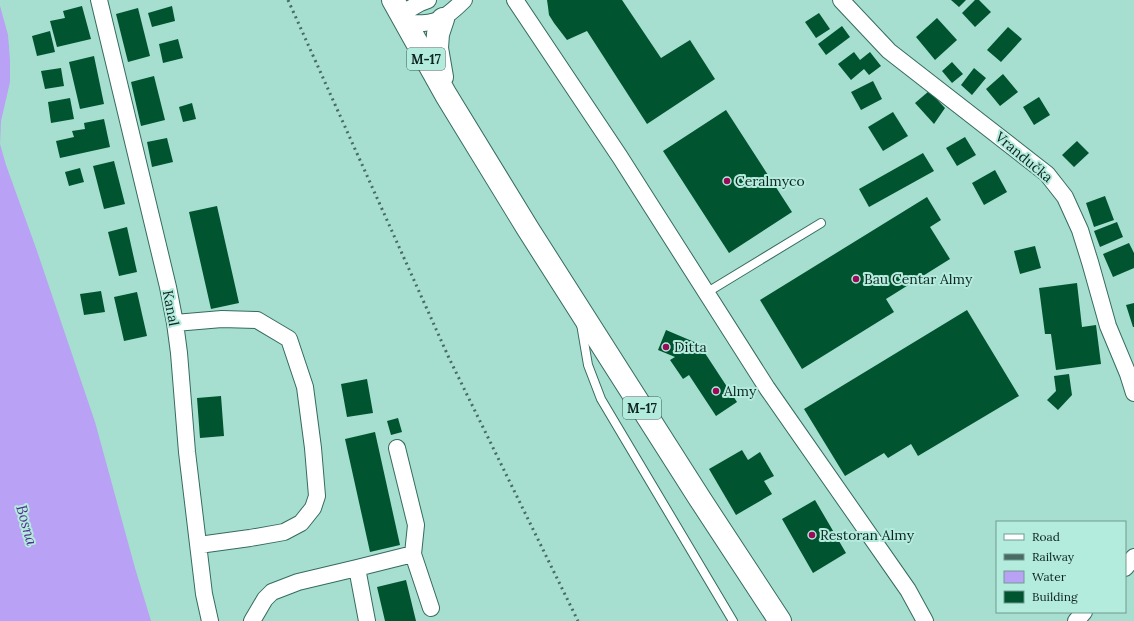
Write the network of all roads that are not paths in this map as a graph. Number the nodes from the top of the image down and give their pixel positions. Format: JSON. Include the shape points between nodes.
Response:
{"nodes":[{"id":1,"x":99,"y":0,"type":"edge"},
{"id":2,"x":428,"y":0,"type":"edge"},
{"id":3,"x":464,"y":0,"type":"edge"},
{"id":4,"x":515,"y":0,"type":"edge"},
{"id":5,"x":841,"y":0,"type":"edge"},
{"id":6,"x":400,"y":12,"type":"edge"},
{"id":7,"x":443,"y":19,"type":"junction"},
{"id":8,"x":446,"y":95,"type":"junction"},
{"id":9,"x":821,"y":223,"type":"dead end"},
{"id":10,"x":706,"y":293,"type":"junction"},
{"id":11,"x":578,"y":307,"type":"junction"},
{"id":12,"x":175,"y":323,"type":"junction"},
{"id":13,"x":1134,"y":393,"type":"edge"},
{"id":14,"x":396,"y":448,"type":"dead end"},
{"id":15,"x":199,"y":545,"type":"junction"},
{"id":16,"x":413,"y":554,"type":"junction"},
{"id":17,"x":1134,"y":557,"type":"edge"},
{"id":18,"x":1126,"y":567,"type":"edge"},
{"id":19,"x":357,"y":568,"type":"junction"},
{"id":20,"x":431,"y":608,"type":"dead end"},
{"id":21,"x":1083,"y":613,"type":"edge"},
{"id":22,"x":210,"y":621,"type":"edge"},
{"id":23,"x":252,"y":621,"type":"edge"},
{"id":24,"x":367,"y":621,"type":"edge"},
{"id":25,"x":733,"y":621,"type":"edge"},
{"id":26,"x":780,"y":621,"type":"edge"},
{"id":27,"x":925,"y":621,"type":"edge"},
{"id":28,"x":1076,"y":621,"type":"edge"}],
"edges":[{"from":1,"to":12,"type":"street","name":"Kanal"},
{"from":2,"to":6,"type":"street"},
{"from":3,"to":7,"type":"street"},
{"from":4,"to":10,"type":"street","via":[[620,157]]},
{"from":5,"to":13,"type":"street","name":"Vrandučka","via":[[889,51],[1047,174],[1065,197],[1080,230],[1108,326]]},
{"from":6,"to":7,"type":"street","via":[[422,24]]},
{"from":6,"to":8,"type":"main road","number":"M-17"},
{"from":7,"to":8,"type":"main road","via":[[437,48]]},
{"from":8,"to":11,"type":"main road","number":"M-17"},
{"from":9,"to":10,"type":"lane"},
{"from":10,"to":27,"type":"street","via":[[767,388],[908,590]]},
{"from":11,"to":25,"type":"lane","via":[[588,365],[601,399]]},
{"from":11,"to":26,"type":"main road","number":"M-17"},
{"from":12,"to":15,"type":"street","name":"Kanal"},
{"from":12,"to":15,"type":"street","via":[[222,319],[257,320],[289,339],[305,387],[313,448],[317,496],[313,508],[301,523],[284,532]]},
{"from":14,"to":16,"type":"street","via":[[416,525]]},
{"from":15,"to":22,"type":"street","name":"Kanal","via":[[204,594]]},
{"from":16,"to":19,"type":"street"},
{"from":16,"to":20,"type":"street"},
{"from":17,"to":18,"type":"street"},
{"from":19,"to":23,"type":"street","via":[[298,582],[272,592]]},
{"from":19,"to":24,"type":"street"},
{"from":21,"to":28,"type":"street"}]}
